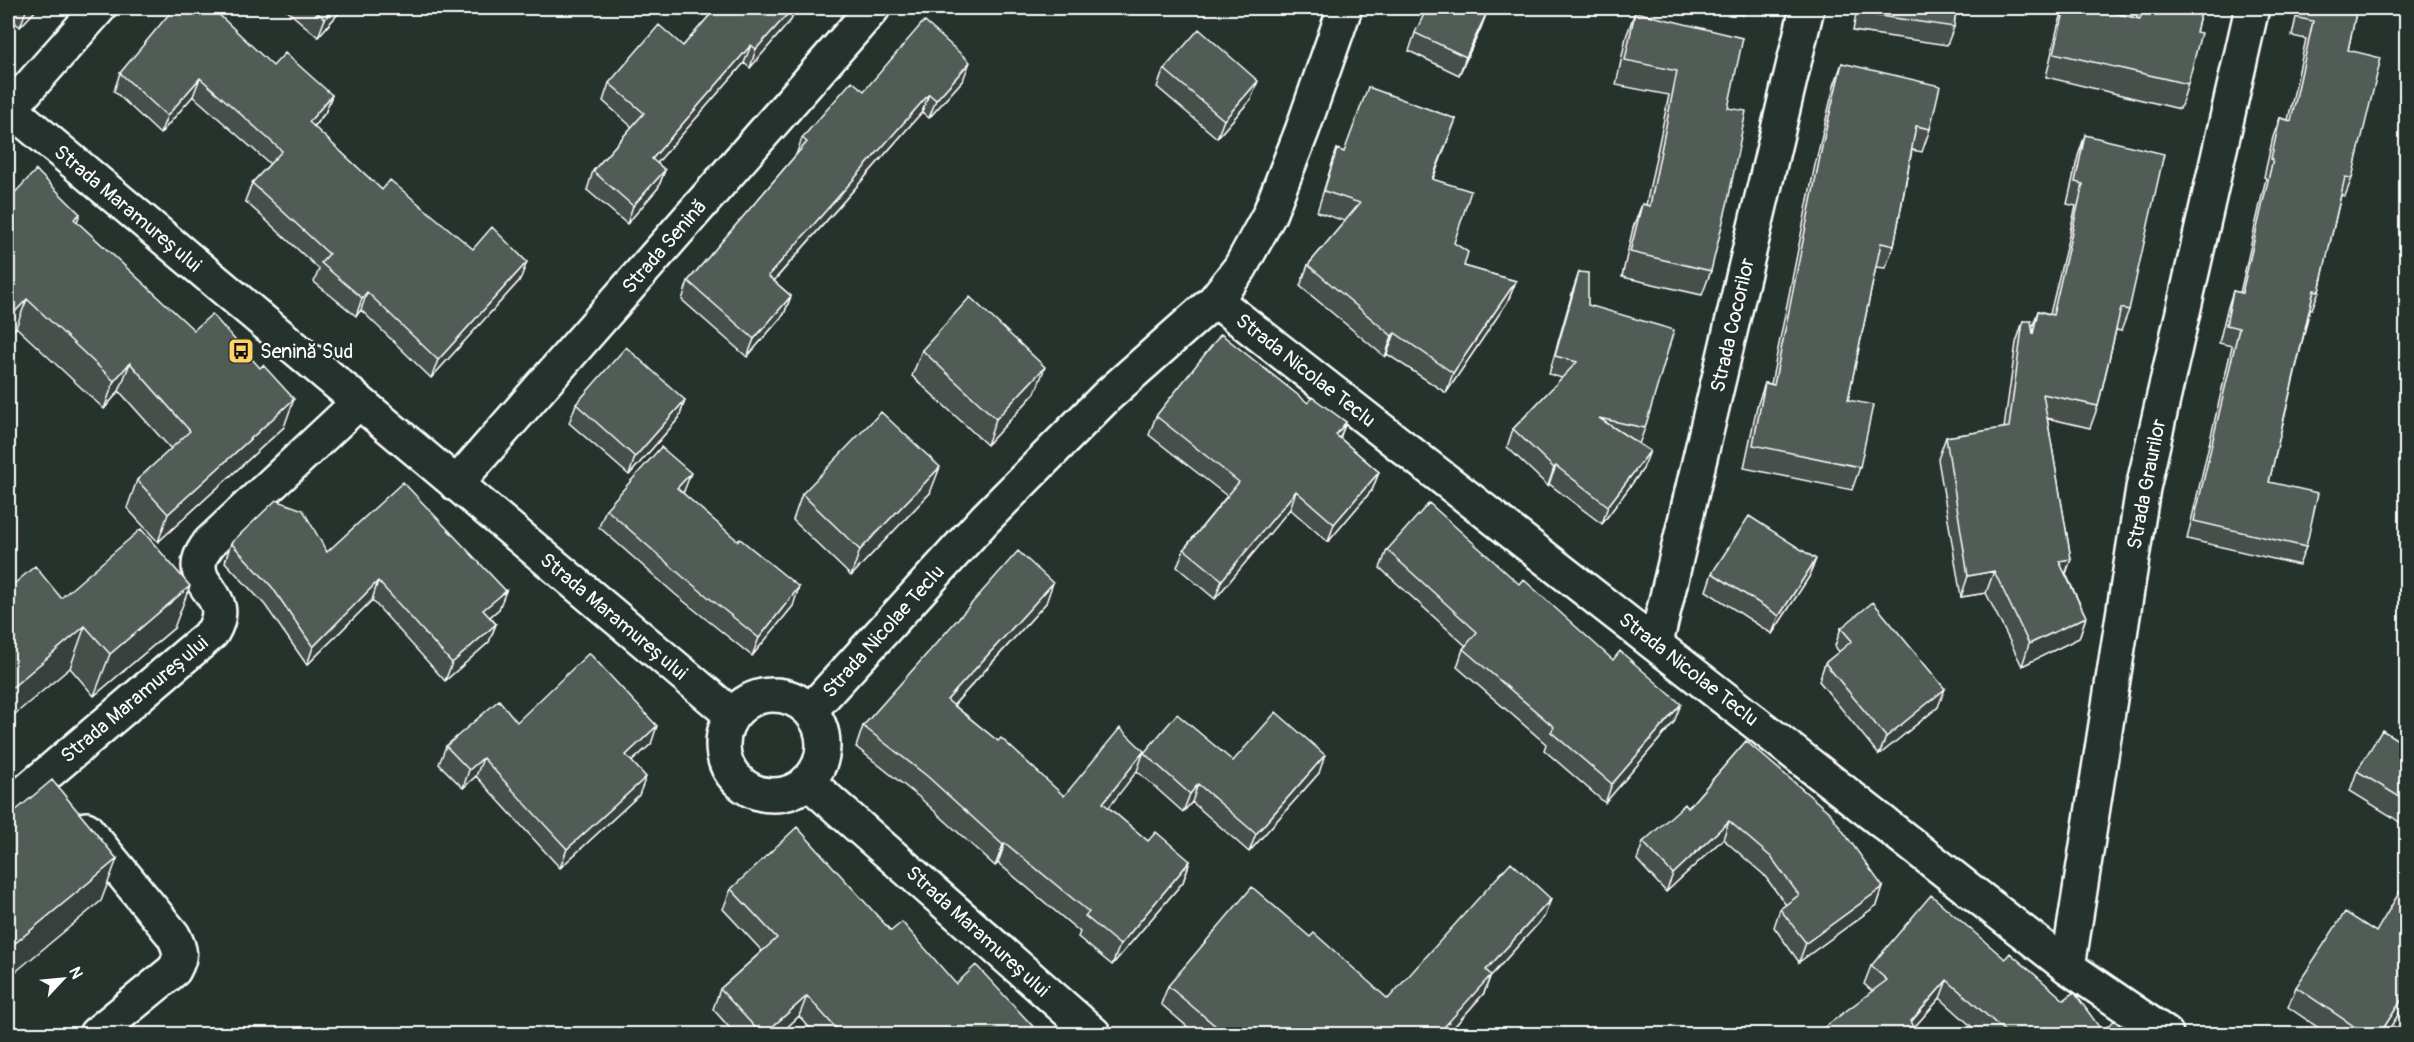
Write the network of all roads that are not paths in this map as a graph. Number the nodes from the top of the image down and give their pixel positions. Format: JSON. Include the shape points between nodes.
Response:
{"nodes":[{"id":1,"x":99,"y":8,"type":"edge"},
{"id":2,"x":873,"y":8,"type":"edge"},
{"id":3,"x":1345,"y":8,"type":"edge"},
{"id":4,"x":1808,"y":8,"type":"edge"},
{"id":5,"x":2252,"y":8,"type":"edge"},
{"id":6,"x":8,"y":109,"type":"edge"},
{"id":7,"x":1215,"y":300,"type":"junction"},
{"id":8,"x":359,"y":402,"type":"junction"},
{"id":9,"x":456,"y":484,"type":"junction"},
{"id":10,"x":1656,"y":643,"type":"junction"},
{"id":11,"x":810,"y":711,"type":"junction"},
{"id":12,"x":732,"y":715,"type":"junction"},
{"id":13,"x":43,"y":776,"type":"junction"},
{"id":14,"x":807,"y":781,"type":"junction"},
{"id":15,"x":8,"y":807,"type":"edge"},
{"id":16,"x":2068,"y":967,"type":"junction"},
{"id":17,"x":96,"y":1035,"type":"edge"},
{"id":18,"x":1094,"y":1035,"type":"edge"},
{"id":19,"x":2166,"y":1035,"type":"edge"}],
"edges":[{"from":1,"to":6,"type":"street"},
{"from":2,"to":9,"type":"street","name":"Strada Senină"},
{"from":3,"to":7,"type":"street","name":"Strada Nicolae Teclu","via":[[1269,214],[1240,268]]},
{"from":4,"to":10,"type":"street","name":"Strada Cocorilor"},
{"from":5,"to":16,"type":"street","name":"Strada Graurilor","via":[[2143,488]]},
{"from":6,"to":8,"type":"street","name":"Strada Maramureșului"},
{"from":7,"to":10,"type":"street","name":"Strada Nicolae Teclu"},
{"from":7,"to":11,"type":"street","name":"Strada Nicolae Teclu","via":[[1107,396],[984,519]]},
{"from":8,"to":9,"type":"street","name":"Strada Maramureșului"},
{"from":8,"to":13,"type":"street","name":"Strada Maramureșului","via":[[209,543],[200,559],[200,573],[219,606],[220,620],[212,633]]},
{"from":9,"to":12,"type":"street","name":"Strada Maramureșului"},
{"from":10,"to":16,"type":"street","name":"Strada Nicolae Teclu"},
{"from":11,"to":12,"type":"street","via":[[792,698],[776,694],[759,696]]},
{"from":11,"to":14,"type":"street","via":[[822,735],[822,752]]},
{"from":12,"to":14,"type":"street","via":[[722,746],[726,763],[747,788],[778,795]]},
{"from":13,"to":15,"type":"street","name":"Strada Maramureșului"},
{"from":13,"to":17,"type":"street","name":"Strada Maramureșului","via":[[180,948],[181,958],[174,970]]},
{"from":14,"to":18,"type":"street","name":"Strada Maramureșului"},
{"from":16,"to":19,"type":"street","name":"Strada Nicolae Teclu"}]}
